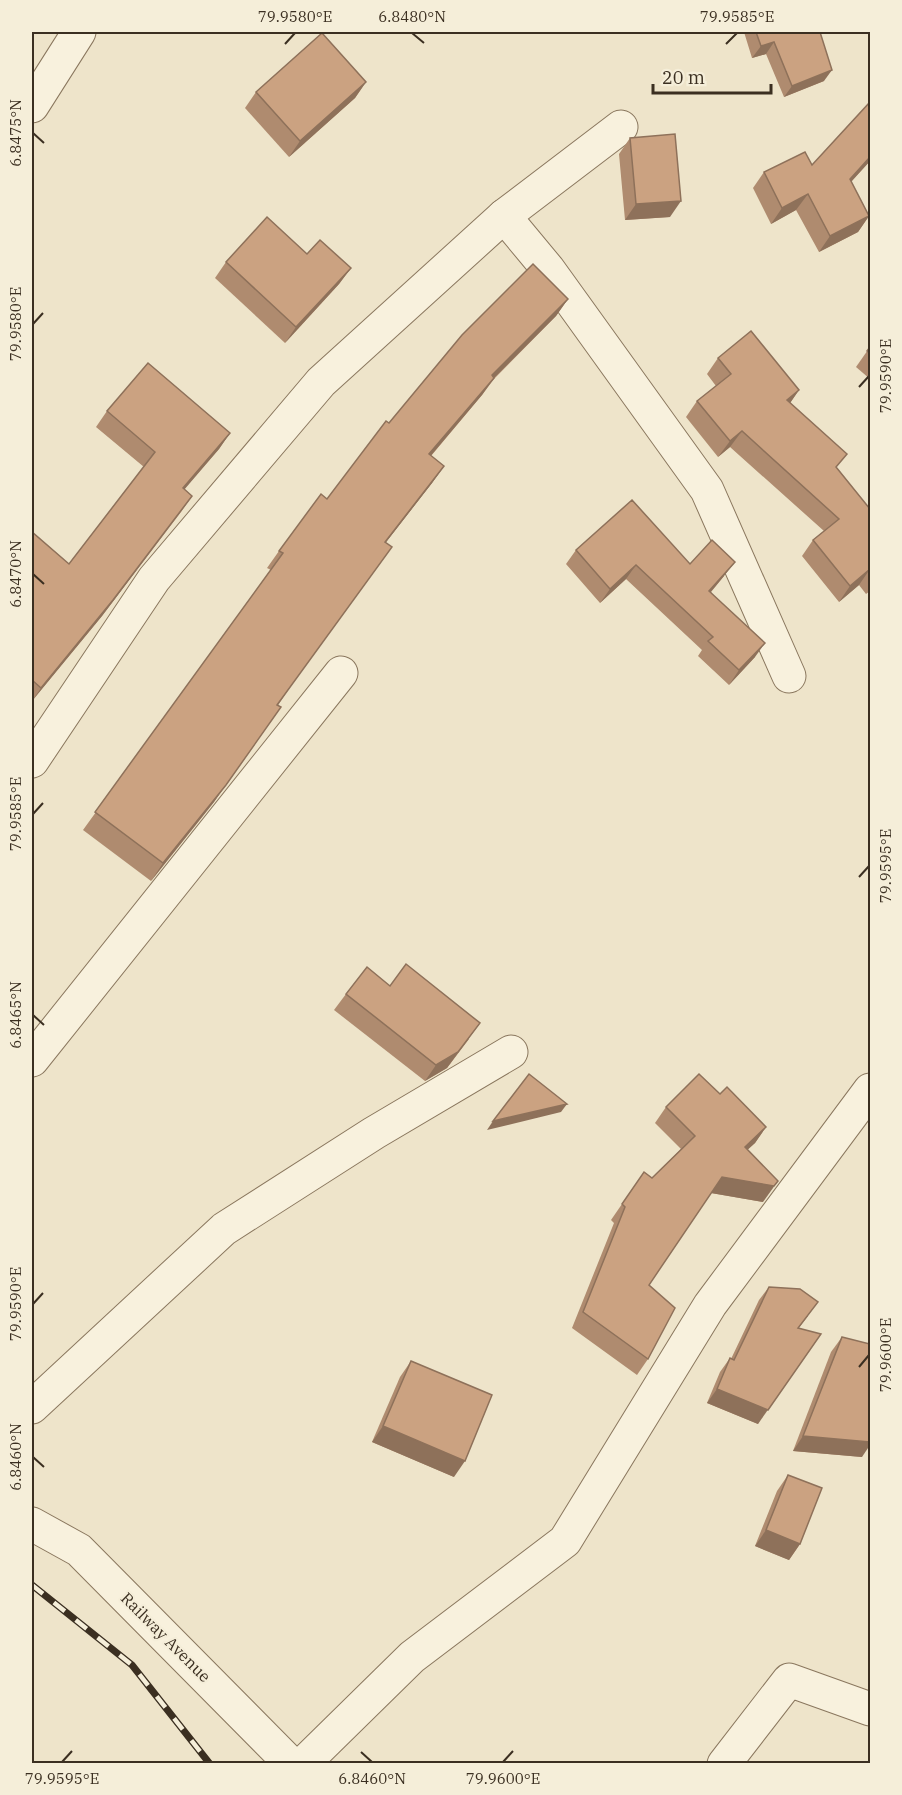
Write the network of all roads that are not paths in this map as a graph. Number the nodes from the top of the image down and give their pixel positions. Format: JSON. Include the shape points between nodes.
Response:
{"nodes":[{"id":1,"x":79,"y":32,"type":"edge"},
{"id":2,"x":32,"y":106,"type":"edge"},
{"id":3,"x":621,"y":127,"type":"dead end"},
{"id":4,"x":504,"y":216,"type":"junction"},
{"id":5,"x":342,"y":673,"type":"dead end"},
{"id":6,"x":789,"y":676,"type":"dead end"},
{"id":7,"x":32,"y":761,"type":"edge"},
{"id":8,"x":511,"y":1052,"type":"dead end"},
{"id":9,"x":32,"y":1060,"type":"edge"},
{"id":10,"x":870,"y":1090,"type":"edge"},
{"id":11,"x":32,"y":1407,"type":"edge"},
{"id":12,"x":32,"y":1524,"type":"edge"},
{"id":13,"x":870,"y":1708,"type":"edge"},
{"id":14,"x":291,"y":1764,"type":"edge"},
{"id":15,"x":303,"y":1764,"type":"edge"},
{"id":16,"x":724,"y":1764,"type":"edge"}],
"edges":[{"from":1,"to":2,"type":"street"},
{"from":3,"to":4,"type":"street"},
{"from":4,"to":6,"type":"street","via":[[548,269],[707,490]]},
{"from":4,"to":7,"type":"street","via":[[321,382],[154,579]]},
{"from":5,"to":9,"type":"street"},
{"from":8,"to":11,"type":"street","via":[[374,1133],[224,1230]]},
{"from":10,"to":15,"type":"street","via":[[710,1305],[565,1541],[412,1657]]},
{"from":12,"to":14,"type":"street","name":"Railway Avenue","via":[[79,1550]]},
{"from":13,"to":16,"type":"street","via":[[789,1680]]}]}
